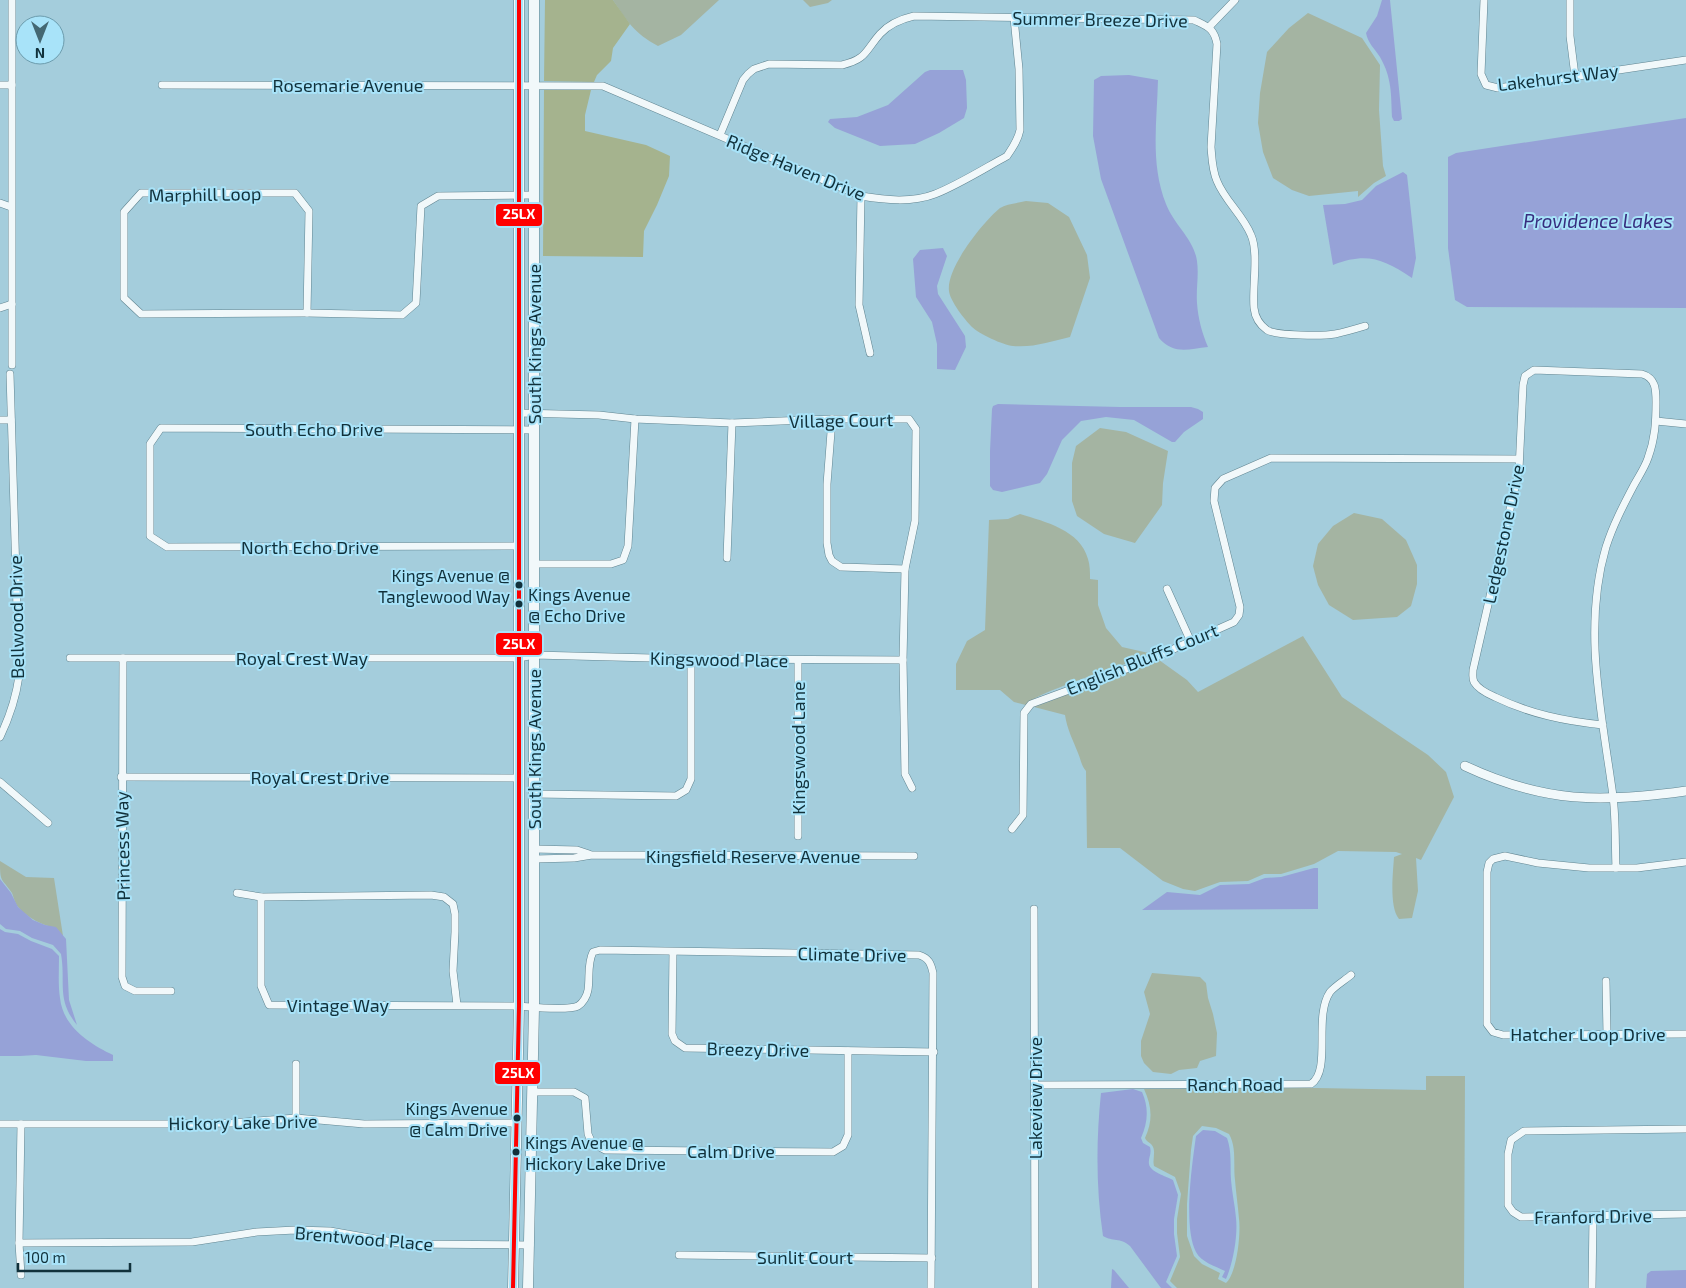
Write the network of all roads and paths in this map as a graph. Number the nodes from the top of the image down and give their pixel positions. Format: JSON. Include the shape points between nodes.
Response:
{"nodes":[{"id":1,"x":12,"y":0,"type":"edge"},
{"id":2,"x":519,"y":0,"type":"edge"},
{"id":3,"x":534,"y":0,"type":"edge"},
{"id":4,"x":1235,"y":0,"type":"edge"},
{"id":5,"x":1484,"y":0,"type":"edge"},
{"id":6,"x":1570,"y":0,"type":"edge"},
{"id":7,"x":1014,"y":18,"type":"junction"},
{"id":8,"x":1209,"y":27,"type":"junction"},
{"id":9,"x":1686,"y":60,"type":"edge"},
{"id":10,"x":1575,"y":76,"type":"junction"},
{"id":11,"x":162,"y":84,"type":"dead end"},
{"id":12,"x":0,"y":85,"type":"edge"},
{"id":13,"x":12,"y":85,"type":"junction"},
{"id":14,"x":520,"y":85,"type":"junction"},
{"id":15,"x":534,"y":85,"type":"junction"},
{"id":16,"x":720,"y":135,"type":"junction"},
{"id":17,"x":520,"y":195,"type":"junction"},
{"id":18,"x":534,"y":195,"type":"junction"},
{"id":19,"x":861,"y":196,"type":"junction"},
{"id":20,"x":0,"y":204,"type":"edge"},
{"id":21,"x":12,"y":207,"type":"junction"},
{"id":22,"x":12,"y":304,"type":"junction"},
{"id":23,"x":0,"y":308,"type":"edge"},
{"id":24,"x":520,"y":311,"type":"junction"},
{"id":25,"x":533,"y":312,"type":"junction"},
{"id":26,"x":307,"y":313,"type":"junction"},
{"id":27,"x":1365,"y":326,"type":"dead end"},
{"id":28,"x":870,"y":353,"type":"dead end"},
{"id":29,"x":12,"y":365,"type":"dead end"},
{"id":30,"x":10,"y":374,"type":"dead end"},
{"id":31,"x":519,"y":414,"type":"junction"},
{"id":32,"x":534,"y":414,"type":"junction"},
{"id":33,"x":636,"y":419,"type":"junction"},
{"id":34,"x":832,"y":419,"type":"junction"},
{"id":35,"x":0,"y":420,"type":"edge"},
{"id":36,"x":11,"y":420,"type":"junction"},
{"id":37,"x":1656,"y":421,"type":"junction"},
{"id":38,"x":732,"y":424,"type":"junction"},
{"id":39,"x":1686,"y":424,"type":"edge"},
{"id":40,"x":519,"y":430,"type":"junction"},
{"id":41,"x":534,"y":430,"type":"junction"},
{"id":42,"x":1519,"y":459,"type":"junction"},
{"id":43,"x":150,"y":490,"type":"joint"},
{"id":44,"x":519,"y":546,"type":"junction"},
{"id":45,"x":727,"y":558,"type":"dead end"},
{"id":46,"x":534,"y":564,"type":"junction"},
{"id":47,"x":905,"y":569,"type":"junction"},
{"id":48,"x":1168,"y":589,"type":"dead end"},
{"id":49,"x":1190,"y":642,"type":"junction"},
{"id":50,"x":534,"y":655,"type":"junction"},
{"id":51,"x":70,"y":658,"type":"dead end"},
{"id":52,"x":122,"y":658,"type":"junction"},
{"id":53,"x":519,"y":658,"type":"junction"},
{"id":54,"x":691,"y":659,"type":"junction"},
{"id":55,"x":798,"y":660,"type":"junction"},
{"id":56,"x":903,"y":660,"type":"junction"},
{"id":57,"x":1603,"y":725,"type":"junction"},
{"id":58,"x":0,"y":737,"type":"edge"},
{"id":59,"x":1464,"y":766,"type":"dead end"},
{"id":60,"x":121,"y":776,"type":"junction"},
{"id":61,"x":519,"y":778,"type":"junction"},
{"id":62,"x":0,"y":782,"type":"edge"},
{"id":63,"x":912,"y":788,"type":"dead end"},
{"id":64,"x":1686,"y":791,"type":"edge"},
{"id":65,"x":534,"y":794,"type":"junction"},
{"id":66,"x":1613,"y":799,"type":"junction"},
{"id":67,"x":48,"y":823,"type":"dead end"},
{"id":68,"x":1012,"y":829,"type":"dead end"},
{"id":69,"x":798,"y":836,"type":"dead end"},
{"id":70,"x":534,"y":854,"type":"junction"},
{"id":71,"x":914,"y":856,"type":"dead end"},
{"id":72,"x":1686,"y":862,"type":"edge"},
{"id":73,"x":1616,"y":868,"type":"junction"},
{"id":74,"x":237,"y":893,"type":"dead end"},
{"id":75,"x":261,"y":897,"type":"junction"},
{"id":76,"x":1034,"y":909,"type":"dead end"},
{"id":77,"x":673,"y":952,"type":"junction"},
{"id":78,"x":1351,"y":975,"type":"dead end"},
{"id":79,"x":1606,"y":981,"type":"dead end"},
{"id":80,"x":171,"y":991,"type":"dead end"},
{"id":81,"x":457,"y":1005,"type":"junction"},
{"id":82,"x":519,"y":1006,"type":"junction"},
{"id":83,"x":534,"y":1008,"type":"junction"},
{"id":84,"x":1607,"y":1034,"type":"junction"},
{"id":85,"x":1686,"y":1034,"type":"edge"},
{"id":86,"x":848,"y":1050,"type":"junction"},
{"id":87,"x":934,"y":1052,"type":"junction"},
{"id":88,"x":296,"y":1064,"type":"dead end"},
{"id":89,"x":1035,"y":1085,"type":"junction"},
{"id":90,"x":533,"y":1092,"type":"junction"},
{"id":91,"x":296,"y":1118,"type":"junction"},
{"id":92,"x":517,"y":1123,"type":"junction"},
{"id":93,"x":0,"y":1124,"type":"edge"},
{"id":94,"x":21,"y":1124,"type":"junction"},
{"id":95,"x":1686,"y":1129,"type":"edge"},
{"id":96,"x":1686,"y":1214,"type":"edge"},
{"id":97,"x":1593,"y":1216,"type":"junction"},
{"id":98,"x":19,"y":1243,"type":"junction"},
{"id":99,"x":515,"y":1246,"type":"junction"},
{"id":100,"x":530,"y":1246,"type":"junction"},
{"id":101,"x":679,"y":1255,"type":"dead end"},
{"id":102,"x":932,"y":1258,"type":"junction"},
{"id":103,"x":20,"y":1275,"type":"dead end"},
{"id":104,"x":513,"y":1288,"type":"edge"},
{"id":105,"x":528,"y":1288,"type":"edge"},
{"id":106,"x":931,"y":1288,"type":"edge"},
{"id":107,"x":1035,"y":1288,"type":"edge"},
{"id":108,"x":1592,"y":1288,"type":"edge"}],
"edges":[{"from":1,"to":13,"type":"street"},
{"from":2,"to":14,"type":"main road","name":"South Kings Avenue"},
{"from":3,"to":15,"type":"main road","name":"South Kings Avenue"},
{"from":4,"to":8,"type":"street"},
{"from":5,"to":10,"type":"street","name":"Lakehurst Way","via":[[1481,74],[1486,85],[1498,88]]},
{"from":6,"to":10,"type":"street"},
{"from":7,"to":8,"type":"street","name":"Summer Breeze Drive","via":[[1194,20]]},
{"from":7,"to":16,"type":"street","name":"Summer Breeze Drive","via":[[914,16],[887,28],[868,52],[853,62],[842,65],[761,66],[743,80]]},
{"from":7,"to":19,"type":"street","name":"Ridge Haven Drive","via":[[1020,76],[1020,130],[1007,156],[934,195],[906,200]]},
{"from":8,"to":27,"type":"street","name":"Summer Breeze Drive","via":[[1217,44],[1212,159],[1221,190],[1252,237],[1254,309],[1259,324],[1281,334],[1334,334]]},
{"from":9,"to":10,"type":"street","name":"Lakehurst Way"},
{"from":11,"to":14,"type":"street","name":"Rosemarie Avenue"},
{"from":12,"to":13,"type":"street"},
{"from":13,"to":21,"type":"street"},
{"from":14,"to":15,"type":"street","name":"Rosemarie Avenue"},
{"from":14,"to":17,"type":"main road","name":"South Kings Avenue"},
{"from":15,"to":16,"type":"street","name":"Ridge Haven Drive","via":[[604,86]]},
{"from":15,"to":18,"type":"main road","name":"South Kings Avenue"},
{"from":16,"to":19,"type":"street","name":"Ridge Haven Drive"},
{"from":17,"to":18,"type":"street","name":"Marphill Loop"},
{"from":17,"to":24,"type":"main road","name":"South Kings Avenue"},
{"from":17,"to":26,"type":"street","name":"Marphill Loop","via":[[438,196],[421,206],[416,303],[402,315]]},
{"from":18,"to":25,"type":"main road","name":"South Kings Avenue"},
{"from":19,"to":28,"type":"street","via":[[859,305]]},
{"from":20,"to":21,"type":"street"},
{"from":21,"to":22,"type":"street"},
{"from":22,"to":23,"type":"street"},
{"from":22,"to":29,"type":"street"},
{"from":24,"to":25,"type":"main road"},
{"from":24,"to":31,"type":"main road","name":"South Kings Avenue"},
{"from":25,"to":32,"type":"main road","name":"South Kings Avenue"},
{"from":26,"to":26,"type":"street","name":"Marphill Loop","via":[[141,314],[124,298],[124,212],[141,193],[295,193],[309,212]]},
{"from":30,"to":36,"type":"street","name":"Bellwood Drive"},
{"from":31,"to":32,"type":"street","name":"Village Court"},
{"from":31,"to":40,"type":"main road","name":"South Kings Avenue"},
{"from":32,"to":33,"type":"street","name":"Village Court"},
{"from":32,"to":41,"type":"main road","name":"South Kings Avenue"},
{"from":33,"to":38,"type":"street","name":"Village Court"},
{"from":33,"to":46,"type":"street","via":[[628,546],[623,560],[611,564]]},
{"from":34,"to":38,"type":"street","name":"Village Court"},
{"from":34,"to":47,"type":"street","via":[[827,484],[829,555],[840,566]]},
{"from":34,"to":47,"type":"street","name":"Village Court","via":[[909,419],[916,429],[915,521]]},
{"from":35,"to":36,"type":"street"},
{"from":36,"to":58,"type":"street","name":"Bellwood Drive","via":[[19,676],[16,698]]},
{"from":37,"to":39,"type":"street"},
{"from":37,"to":42,"type":"street","name":"Ledgestone Drive","via":[[1655,386],[1646,375],[1534,370],[1525,376],[1523,385]]},
{"from":37,"to":57,"type":"street","name":"Ledgestone Drive","via":[[1648,460],[1614,522],[1601,569],[1594,632]]},
{"from":38,"to":45,"type":"street"},
{"from":40,"to":41,"type":"street","name":"South Echo Drive"},
{"from":40,"to":43,"type":"street","name":"South Echo Drive","via":[[161,428],[150,444]]},
{"from":40,"to":44,"type":"main road","name":"South Kings Avenue"},
{"from":41,"to":46,"type":"main road","name":"South Kings Avenue"},
{"from":42,"to":49,"type":"street","name":"English Bluffs Court","via":[[1272,458],[1223,479],[1215,488],[1214,501],[1240,607],[1239,615],[1234,622]]},
{"from":42,"to":57,"type":"street","name":"Ledgestone Drive","via":[[1473,680],[1488,694],[1536,714]]},
{"from":43,"to":44,"type":"street","name":"North Echo Drive","via":[[150,536],[167,547]]},
{"from":44,"to":53,"type":"main road","name":"South Kings Avenue"},
{"from":46,"to":50,"type":"main road","name":"South Kings Avenue"},
{"from":47,"to":56,"type":"street","name":"Village Court"},
{"from":48,"to":49,"type":"street"},
{"from":49,"to":68,"type":"street","name":"English Bluffs Court","via":[[1031,704],[1024,713],[1023,815]]},
{"from":50,"to":53,"type":"street","name":"Royal Crest Way"},
{"from":50,"to":54,"type":"street","name":"Kingswood Place"},
{"from":50,"to":65,"type":"main road","name":"South Kings Avenue"},
{"from":51,"to":52,"type":"street","name":"Royal Crest Way"},
{"from":52,"to":53,"type":"street","name":"Royal Crest Way"},
{"from":52,"to":60,"type":"street","name":"Princess Way"},
{"from":53,"to":61,"type":"main road","name":"South Kings Avenue"},
{"from":54,"to":55,"type":"street","name":"Kingswood Place"},
{"from":54,"to":65,"type":"street","via":[[691,779],[686,790],[676,796]]},
{"from":55,"to":56,"type":"street","name":"Kingswood Place"},
{"from":55,"to":69,"type":"street","name":"Kingswood Lane"},
{"from":56,"to":63,"type":"street","name":"Village Court","via":[[904,774]]},
{"from":57,"to":66,"type":"street","name":"Ledgestone Drive"},
{"from":59,"to":66,"type":"street","via":[[1537,792],[1574,798]]},
{"from":60,"to":61,"type":"street","name":"Royal Crest Drive"},
{"from":60,"to":80,"type":"street","name":"Princess Way","via":[[122,977],[125,986],[135,991]]},
{"from":61,"to":82,"type":"main road","name":"South Kings Avenue"},
{"from":62,"to":67,"type":"street"},
{"from":64,"to":66,"type":"street"},
{"from":65,"to":70,"type":"main road","name":"South Kings Avenue"},
{"from":66,"to":73,"type":"street"},
{"from":70,"to":71,"type":"street","name":"Kingsfield Reserve Avenue","via":[[574,858],[592,855]]},
{"from":70,"to":83,"type":"main road","name":"South Kings Avenue"},
{"from":72,"to":73,"type":"street","name":"Hatcher Loop Drive"},
{"from":73,"to":84,"type":"street","name":"Hatcher Loop Drive","via":[[1564,867],[1505,856],[1493,859],[1487,872],[1487,1024],[1493,1032],[1502,1035]]},
{"from":74,"to":75,"type":"street"},
{"from":75,"to":81,"type":"street","via":[[444,897],[453,904],[455,914],[453,971]]},
{"from":75,"to":81,"type":"street","name":"Vintage Way","via":[[261,986],[269,1005]]},
{"from":76,"to":89,"type":"street","name":"Lakeview Drive"},
{"from":77,"to":83,"type":"street","name":"Climate Drive","via":[[592,952],[584,1001],[571,1008]]},
{"from":77,"to":86,"type":"street","name":"Breezy Drive","via":[[672,1034],[675,1041],[685,1048]]},
{"from":77,"to":87,"type":"street","name":"Climate Drive","via":[[924,956],[933,973]]},
{"from":78,"to":89,"type":"street","name":"Ranch Road","via":[[1330,992],[1322,1014],[1321,1069],[1317,1080],[1311,1084]]},
{"from":79,"to":84,"type":"street"},
{"from":81,"to":82,"type":"street","name":"Vintage Way"},
{"from":82,"to":83,"type":"street","name":"Climate Drive"},
{"from":82,"to":92,"type":"main road","name":"South Kings Avenue"},
{"from":83,"to":90,"type":"main road","name":"South Kings Avenue"},
{"from":84,"to":85,"type":"street","name":"Hatcher Loop Drive"},
{"from":86,"to":87,"type":"street","name":"Breezy Drive"},
{"from":86,"to":90,"type":"street","name":"Calm Drive","via":[[848,1135],[843,1146],[833,1152],[606,1150],[592,1144],[584,1098],[574,1092]]},
{"from":87,"to":102,"type":"street","name":"Climate Drive"},
{"from":88,"to":91,"type":"street"},
{"from":89,"to":107,"type":"street","name":"Lakeview Drive"},
{"from":90,"to":100,"type":"main road","name":"South Kings Avenue"},
{"from":91,"to":92,"type":"street","name":"Hickory Lake Drive","via":[[364,1124]]},
{"from":91,"to":94,"type":"street","name":"Hickory Lake Drive","via":[[214,1123]]},
{"from":92,"to":99,"type":"main road","name":"South Kings Avenue"},
{"from":93,"to":94,"type":"street","name":"Hickory Lake Drive"},
{"from":94,"to":98,"type":"street"},
{"from":95,"to":97,"type":"street","name":"Franford Drive","via":[[1524,1130],[1511,1140],[1508,1205],[1513,1212],[1521,1217]]},
{"from":96,"to":97,"type":"street","name":"Franford Drive"},
{"from":97,"to":108,"type":"street"},
{"from":98,"to":99,"type":"street","name":"Brentwood Place","via":[[192,1242],[295,1230],[330,1231],[404,1244]]},
{"from":98,"to":103,"type":"street"},
{"from":99,"to":100,"type":"street","name":"Brentwood Place"},
{"from":99,"to":104,"type":"main road","name":"South Kings Avenue"},
{"from":100,"to":105,"type":"main road","name":"South Kings Avenue"},
{"from":101,"to":102,"type":"street","name":"Sunlit Court"},
{"from":102,"to":106,"type":"street","name":"Climate Drive"}]}
